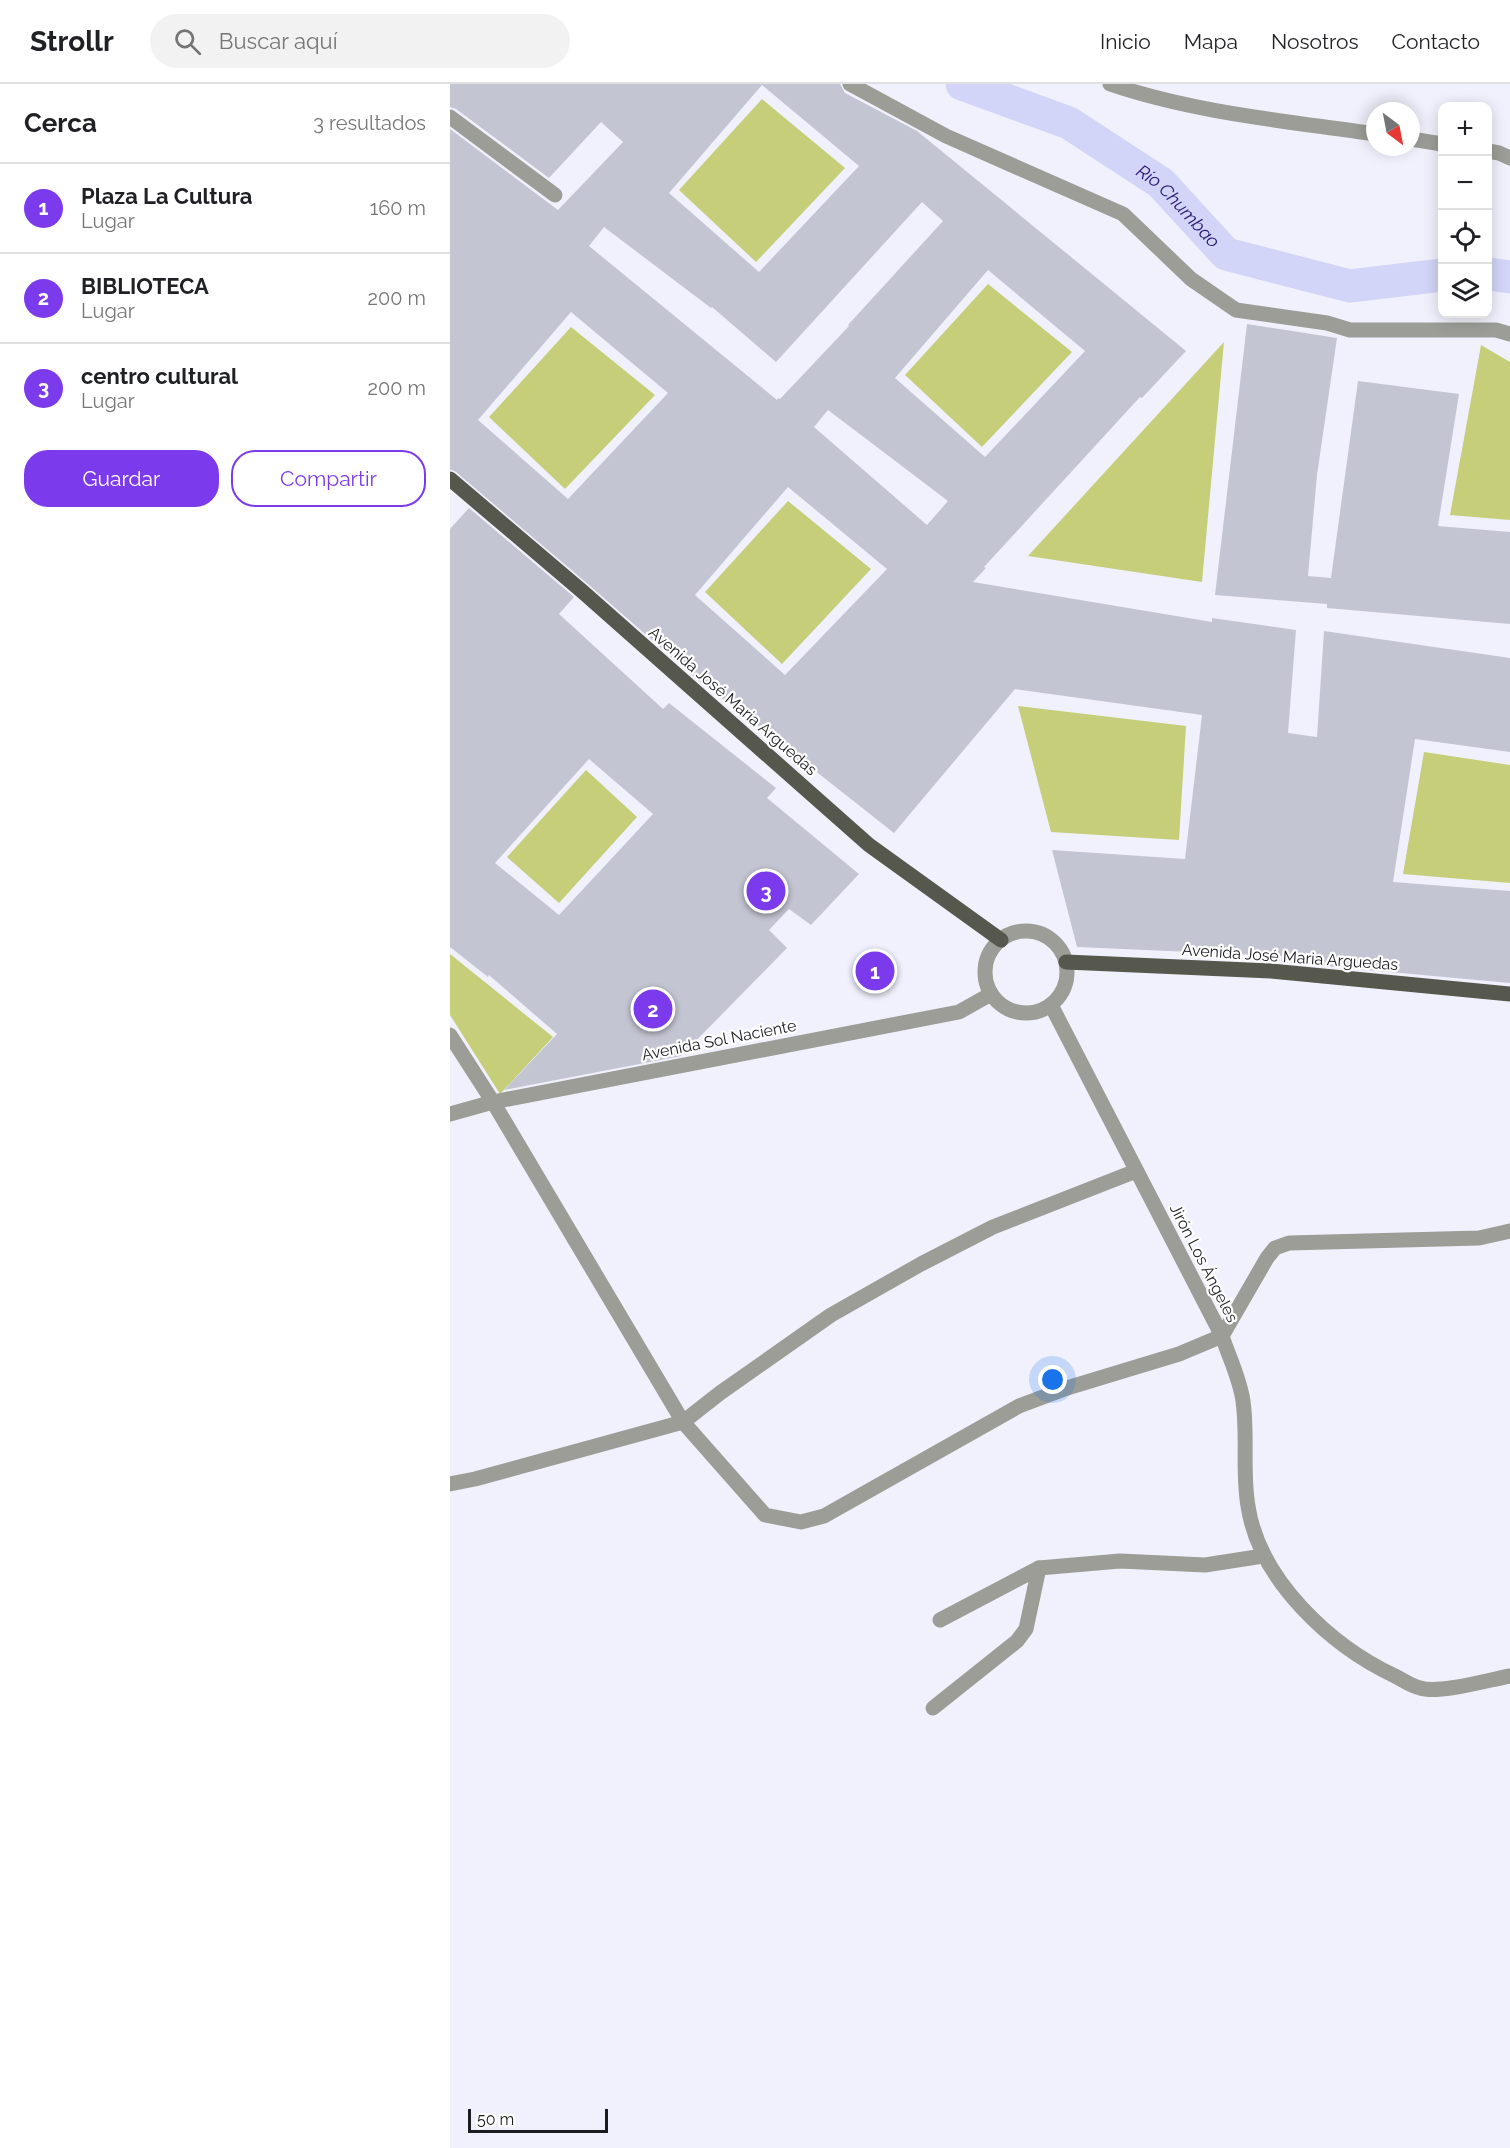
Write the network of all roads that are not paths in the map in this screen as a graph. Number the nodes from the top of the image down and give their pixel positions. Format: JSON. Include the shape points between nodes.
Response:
{"nodes":[{"id":1,"x":850,"y":84,"type":"edge"},
{"id":2,"x":1110,"y":84,"type":"edge"},
{"id":3,"x":450,"y":117,"type":"edge"},
{"id":4,"x":1366,"y":133,"type":"edge"},
{"id":5,"x":1420,"y":140,"type":"edge"},
{"id":6,"x":1438,"y":143,"type":"edge"},
{"id":7,"x":1492,"y":152,"type":"edge"},
{"id":8,"x":1510,"y":158,"type":"edge"},
{"id":9,"x":555,"y":195,"type":"dead end"},
{"id":10,"x":1510,"y":334,"type":"edge"},
{"id":11,"x":450,"y":479,"type":"edge"},
{"id":12,"x":1001,"y":940,"type":"junction"},
{"id":13,"x":1066,"y":962,"type":"junction"},
{"id":14,"x":991,"y":994,"type":"junction"},
{"id":15,"x":1510,"y":994,"type":"edge"},
{"id":16,"x":1052,"y":1005,"type":"junction"},
{"id":17,"x":450,"y":1035,"type":"edge"},
{"id":18,"x":493,"y":1101,"type":"junction"},
{"id":19,"x":450,"y":1114,"type":"edge"},
{"id":20,"x":1136,"y":1171,"type":"junction"},
{"id":21,"x":1510,"y":1231,"type":"edge"},
{"id":22,"x":1222,"y":1336,"type":"junction"},
{"id":23,"x":684,"y":1422,"type":"junction"},
{"id":24,"x":450,"y":1484,"type":"edge"},
{"id":25,"x":1263,"y":1556,"type":"junction"},
{"id":26,"x":1039,"y":1568,"type":"junction"},
{"id":27,"x":940,"y":1620,"type":"dead end"},
{"id":28,"x":1510,"y":1676,"type":"edge"},
{"id":29,"x":933,"y":1708,"type":"dead end"}],
"edges":[{"from":1,"to":10,"type":"street","via":[[946,136],[1123,214],[1191,279],[1236,310],[1350,330],[1496,330]]},
{"from":2,"to":4,"type":"street","via":[[1143,95],[1238,114]]},
{"from":3,"to":9,"type":"street"},
{"from":5,"to":6,"type":"street"},
{"from":7,"to":8,"type":"street"},
{"from":11,"to":12,"type":"main road","name":"Avenida José Maria Arguedas","via":[[869,845]]},
{"from":12,"to":13,"type":"street","via":[[1026,931],[1040,933],[1061,949]]},
{"from":12,"to":14,"type":"street","via":[[987,960],[986,983]]},
{"from":13,"to":15,"type":"main road","name":"Avenida José Maria Arguedas","via":[[1271,971]]},
{"from":13,"to":16,"type":"street","via":[[1065,986]]},
{"from":14,"to":16,"type":"street","via":[[1006,1008],[1026,1014]]},
{"from":14,"to":18,"type":"street","name":"Avenida Sol Naciente","via":[[959,1012]]},
{"from":16,"to":20,"type":"street","name":"Jirón Los Ángeles"},
{"from":17,"to":18,"type":"street"},
{"from":18,"to":19,"type":"street","name":"Avenida Sol Naciente"},
{"from":18,"to":23,"type":"street"},
{"from":20,"to":22,"type":"street","name":"Jirón Los Ángeles"},
{"from":20,"to":23,"type":"street","via":[[993,1227],[921,1263],[831,1315]]},
{"from":21,"to":22,"type":"street","via":[[1479,1238],[1289,1243],[1275,1248]]},
{"from":22,"to":23,"type":"street","via":[[1019,1406],[824,1516],[801,1522],[765,1515]]},
{"from":22,"to":25,"type":"street","name":"Jirón Los Ángeles","via":[[1243,1401],[1248,1507]]},
{"from":23,"to":24,"type":"street"},
{"from":25,"to":26,"type":"street","via":[[1205,1565],[1120,1561]]},
{"from":25,"to":28,"type":"street","name":"Jirón Los Ángeles","via":[[1278,1580],[1326,1632],[1369,1664],[1421,1689],[1449,1688]]},
{"from":26,"to":27,"type":"street"},
{"from":26,"to":29,"type":"street","via":[[1026,1629],[1017,1641]]}]}
